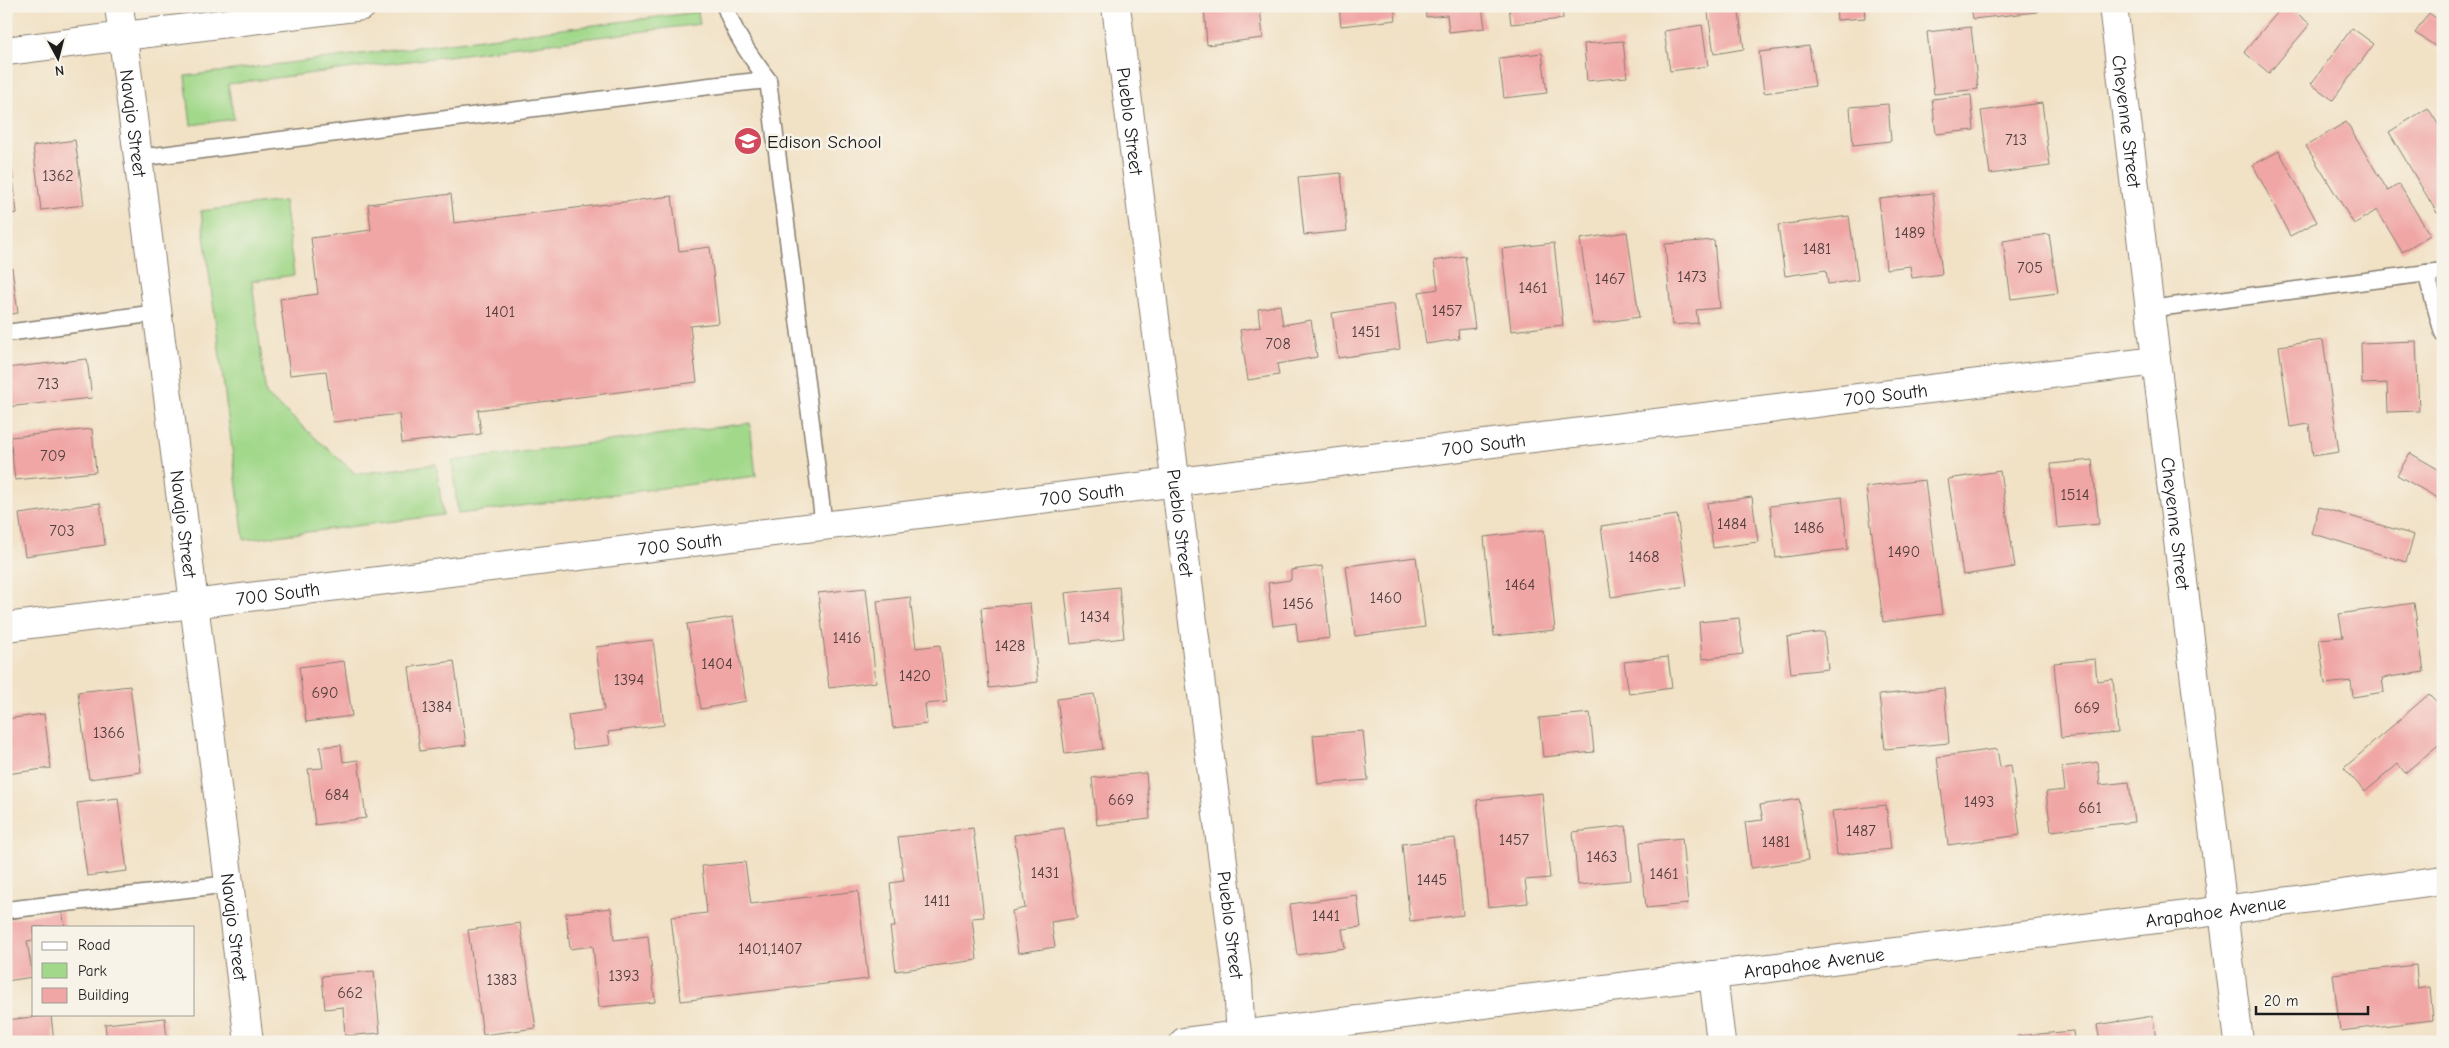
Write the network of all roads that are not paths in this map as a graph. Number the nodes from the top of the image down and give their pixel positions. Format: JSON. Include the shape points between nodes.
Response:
{"nodes":[{"id":1,"x":119,"y":6,"type":"edge"},
{"id":2,"x":362,"y":6,"type":"edge"},
{"id":3,"x":725,"y":6,"type":"edge"},
{"id":4,"x":1116,"y":6,"type":"edge"},
{"id":5,"x":2113,"y":6,"type":"edge"},
{"id":6,"x":122,"y":36,"type":"junction"},
{"id":7,"x":6,"y":51,"type":"edge"},
{"id":8,"x":768,"y":80,"type":"junction"},
{"id":9,"x":138,"y":158,"type":"junction"},
{"id":10,"x":2443,"y":271,"type":"edge"},
{"id":11,"x":2426,"y":274,"type":"junction"},
{"id":12,"x":2149,"y":309,"type":"junction"},
{"id":13,"x":157,"y":313,"type":"junction"},
{"id":14,"x":6,"y":333,"type":"edge"},
{"id":15,"x":2443,"y":333,"type":"edge"},
{"id":16,"x":2156,"y":361,"type":"junction"},
{"id":17,"x":1176,"y":482,"type":"junction"},
{"id":18,"x":824,"y":526,"type":"junction"},
{"id":19,"x":194,"y":604,"type":"junction"},
{"id":20,"x":6,"y":627,"type":"edge"},
{"id":21,"x":2443,"y":880,"type":"edge"},
{"id":22,"x":230,"y":884,"type":"junction"},
{"id":23,"x":6,"y":910,"type":"edge"},
{"id":24,"x":2223,"y":910,"type":"junction"},
{"id":25,"x":1713,"y":976,"type":"junction"},
{"id":26,"x":1241,"y":1038,"type":"edge"},
{"id":27,"x":250,"y":1042,"type":"edge"},
{"id":28,"x":1184,"y":1042,"type":"edge"},
{"id":29,"x":1721,"y":1042,"type":"edge"},
{"id":30,"x":2239,"y":1042,"type":"edge"}],
"edges":[{"from":1,"to":6,"type":"street","name":"Navajo Street"},
{"from":2,"to":6,"type":"street"},
{"from":3,"to":8,"type":"lane","via":[[744,48]]},
{"from":4,"to":17,"type":"street","name":"Pueblo Street"},
{"from":5,"to":12,"type":"street","name":"Cheyenne Street"},
{"from":6,"to":7,"type":"street"},
{"from":6,"to":9,"type":"street","name":"Navajo Street"},
{"from":8,"to":9,"type":"lane"},
{"from":8,"to":18,"type":"lane"},
{"from":9,"to":13,"type":"street","name":"Navajo Street"},
{"from":10,"to":11,"type":"lane"},
{"from":11,"to":12,"type":"lane"},
{"from":11,"to":15,"type":"lane"},
{"from":12,"to":16,"type":"street","name":"Cheyenne Street"},
{"from":13,"to":14,"type":"lane"},
{"from":13,"to":19,"type":"street","name":"Navajo Street"},
{"from":16,"to":17,"type":"street","name":"700 South"},
{"from":16,"to":24,"type":"street","name":"Cheyenne Street"},
{"from":17,"to":18,"type":"street","name":"700 South"},
{"from":17,"to":26,"type":"street","name":"Pueblo Street","via":[[1238,982]]},
{"from":18,"to":19,"type":"street","name":"700 South"},
{"from":19,"to":20,"type":"street","name":"700 South"},
{"from":19,"to":22,"type":"street","name":"Navajo Street"},
{"from":21,"to":24,"type":"street","name":"Arapahoe Avenue"},
{"from":22,"to":23,"type":"lane"},
{"from":22,"to":27,"type":"street","name":"Navajo Street"},
{"from":24,"to":25,"type":"street","name":"Arapahoe Avenue"},
{"from":24,"to":30,"type":"street","name":"Cheyenne Street"},
{"from":25,"to":26,"type":"street","name":"Arapahoe Avenue"},
{"from":25,"to":29,"type":"street"},
{"from":26,"to":28,"type":"street","name":"Arapahoe Avenue"}]}
